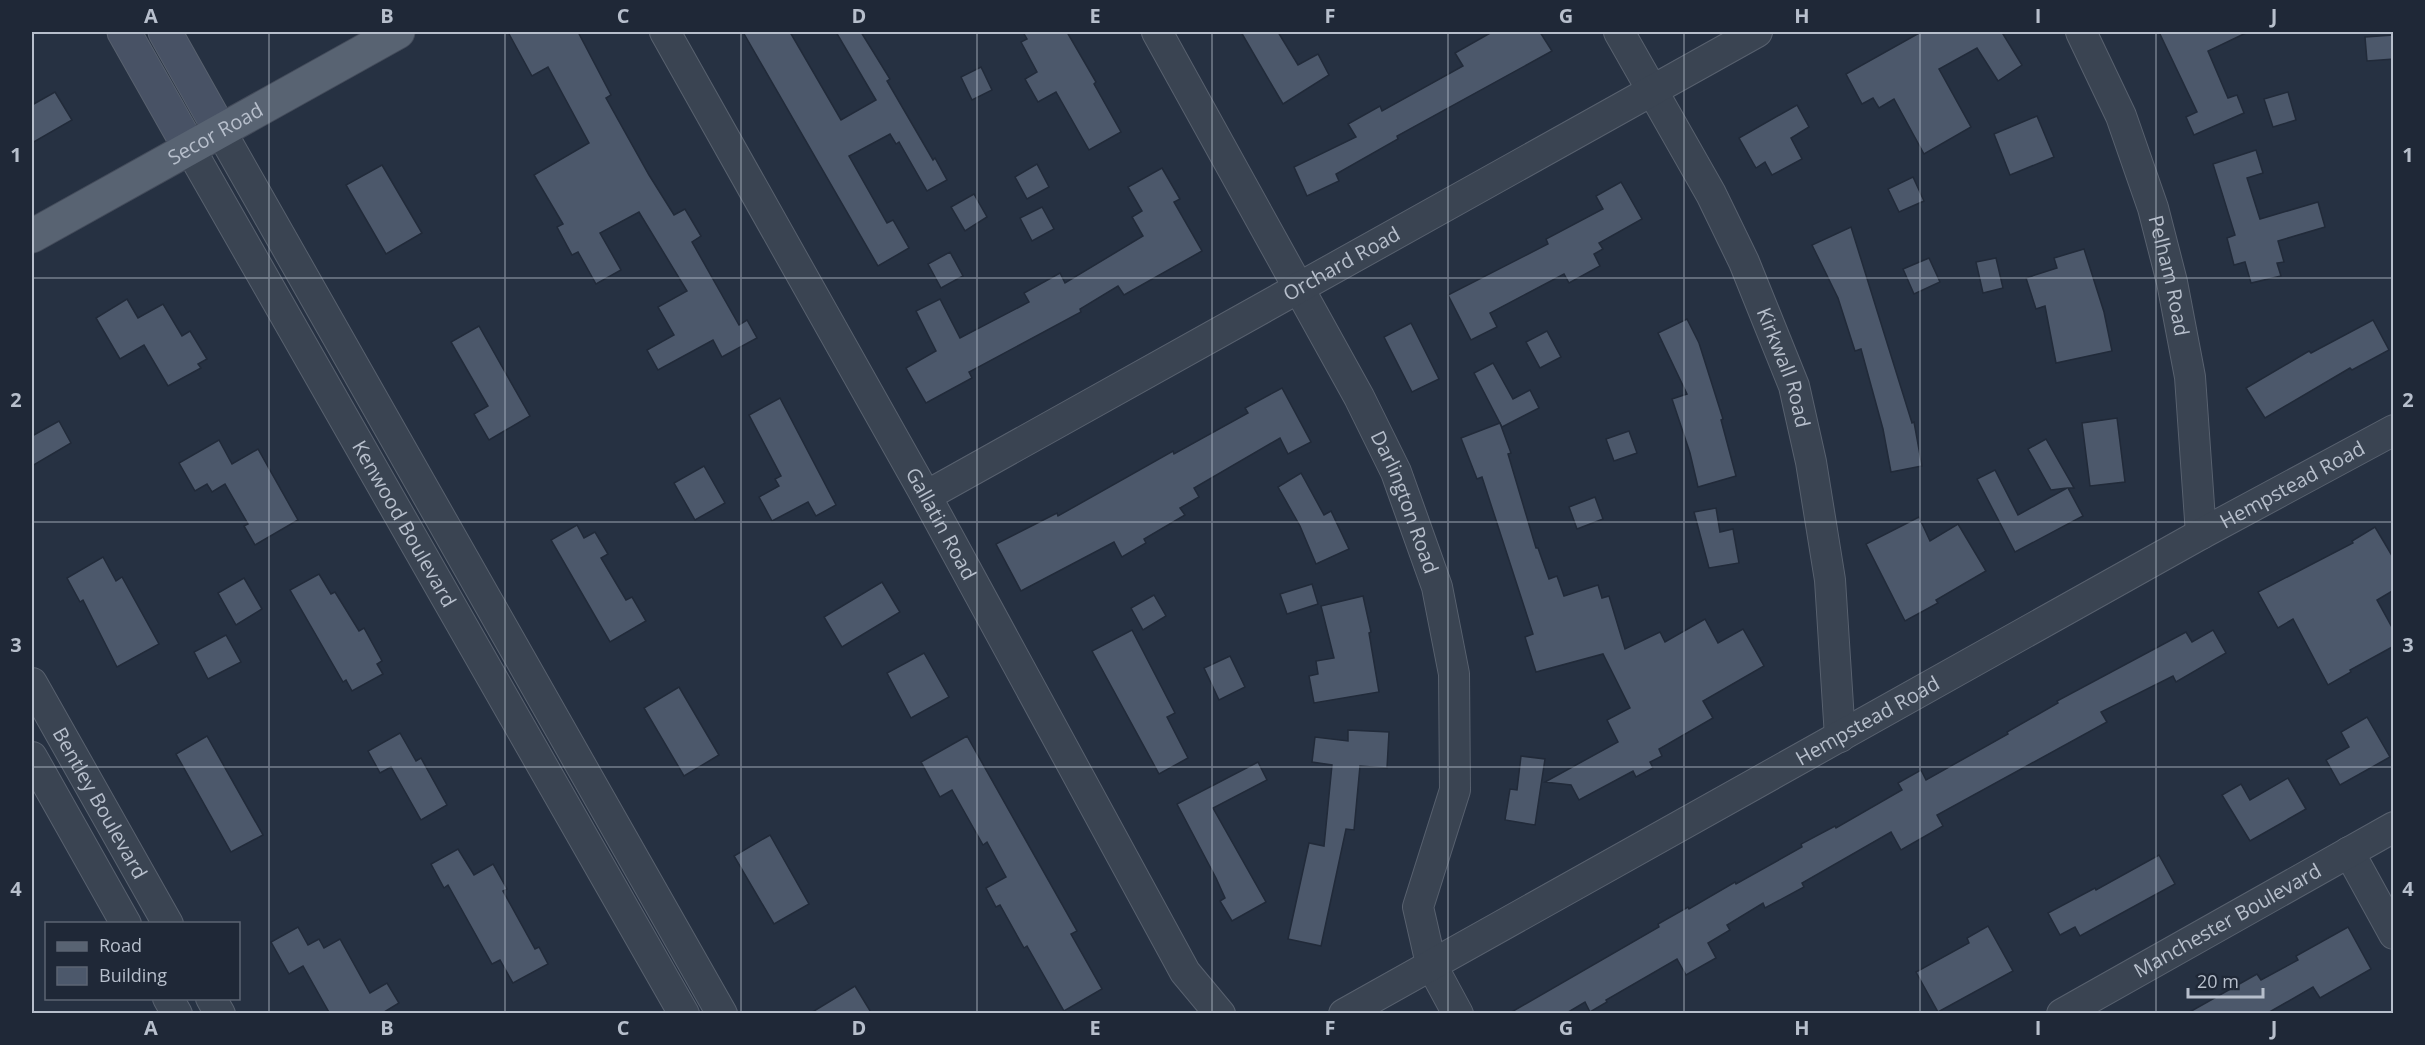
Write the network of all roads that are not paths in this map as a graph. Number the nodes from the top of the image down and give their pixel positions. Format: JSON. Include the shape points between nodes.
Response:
{"nodes":[{"id":1,"x":124,"y":32,"type":"edge"},
{"id":2,"x":165,"y":32,"type":"edge"},
{"id":3,"x":398,"y":32,"type":"edge"},
{"id":4,"x":665,"y":32,"type":"edge"},
{"id":5,"x":1157,"y":32,"type":"edge"},
{"id":6,"x":1618,"y":32,"type":"edge"},
{"id":7,"x":1757,"y":32,"type":"edge"},
{"id":8,"x":2081,"y":32,"type":"edge"},
{"id":9,"x":1652,"y":92,"type":"junction"},
{"id":10,"x":219,"y":130,"type":"junction"},
{"id":11,"x":189,"y":147,"type":"junction"},
{"id":12,"x":32,"y":236,"type":"edge"},
{"id":13,"x":1299,"y":287,"type":"junction"},
{"id":14,"x":2394,"y":430,"type":"edge"},
{"id":15,"x":926,"y":496,"type":"junction"},
{"id":16,"x":2201,"y":534,"type":"junction"},
{"id":17,"x":32,"y":683,"type":"edge"},
{"id":18,"x":1840,"y":737,"type":"junction"},
{"id":19,"x":32,"y":758,"type":"edge"},
{"id":20,"x":2394,"y":827,"type":"edge"},
{"id":21,"x":2349,"y":852,"type":"junction"},
{"id":22,"x":125,"y":922,"type":"edge"},
{"id":23,"x":167,"y":922,"type":"edge"},
{"id":24,"x":2394,"y":934,"type":"edge"},
{"id":25,"x":1431,"y":964,"type":"junction"},
{"id":26,"x":169,"y":1000,"type":"edge"},
{"id":27,"x":212,"y":1000,"type":"edge"},
{"id":28,"x":177,"y":1014,"type":"edge"},
{"id":29,"x":220,"y":1014,"type":"edge"},
{"id":30,"x":684,"y":1014,"type":"edge"},
{"id":31,"x":722,"y":1014,"type":"edge"},
{"id":32,"x":1220,"y":1014,"type":"edge"},
{"id":33,"x":1344,"y":1014,"type":"edge"},
{"id":34,"x":1458,"y":1014,"type":"edge"},
{"id":35,"x":2062,"y":1014,"type":"edge"}],
"edges":[{"from":1,"to":11,"type":"street","name":"Kenwood Boulevard"},
{"from":2,"to":10,"type":"street","name":"Kenwood Boulevard"},
{"from":3,"to":10,"type":"main road","name":"Secor Road"},
{"from":4,"to":15,"type":"street","name":"Gallatin Road"},
{"from":5,"to":13,"type":"street","name":"Darlington Road"},
{"from":6,"to":9,"type":"street","name":"Kirkwall Road"},
{"from":7,"to":9,"type":"street","name":"Orchard Road"},
{"from":8,"to":16,"type":"street","name":"Pelham Road","via":[[2121,116],[2153,208],[2172,282],[2190,377]]},
{"from":9,"to":13,"type":"street","name":"Orchard Road"},
{"from":9,"to":18,"type":"street","name":"Kirkwall Road","via":[[1711,194],[1744,262],[1794,386],[1830,580]]},
{"from":10,"to":11,"type":"main road","name":"Secor Road"},
{"from":10,"to":31,"type":"street","name":"Kenwood Boulevard"},
{"from":11,"to":12,"type":"main road","name":"Secor Road"},
{"from":11,"to":30,"type":"street","name":"Kenwood Boulevard"},
{"from":13,"to":15,"type":"street","name":"Orchard Road"},
{"from":13,"to":25,"type":"street","name":"Darlington Road","via":[[1396,472],[1437,587],[1455,674],[1455,790],[1418,907]]},
{"from":14,"to":16,"type":"street","name":"Hempstead Road"},
{"from":15,"to":32,"type":"street","name":"Gallatin Road","via":[[1185,972]]},
{"from":16,"to":18,"type":"street","name":"Hempstead Road"},
{"from":17,"to":23,"type":"street","name":"Bentley Boulevard"},
{"from":18,"to":25,"type":"street","name":"Hempstead Road"},
{"from":19,"to":22,"type":"street","name":"Bentley Boulevard"},
{"from":20,"to":21,"type":"street","name":"Manchester Boulevard"},
{"from":21,"to":24,"type":"street"},
{"from":21,"to":35,"type":"street","name":"Manchester Boulevard"},
{"from":25,"to":33,"type":"street","name":"Hempstead Road"},
{"from":25,"to":34,"type":"street","name":"Darlington Road"},
{"from":26,"to":28,"type":"street"},
{"from":27,"to":29,"type":"street"}]}
